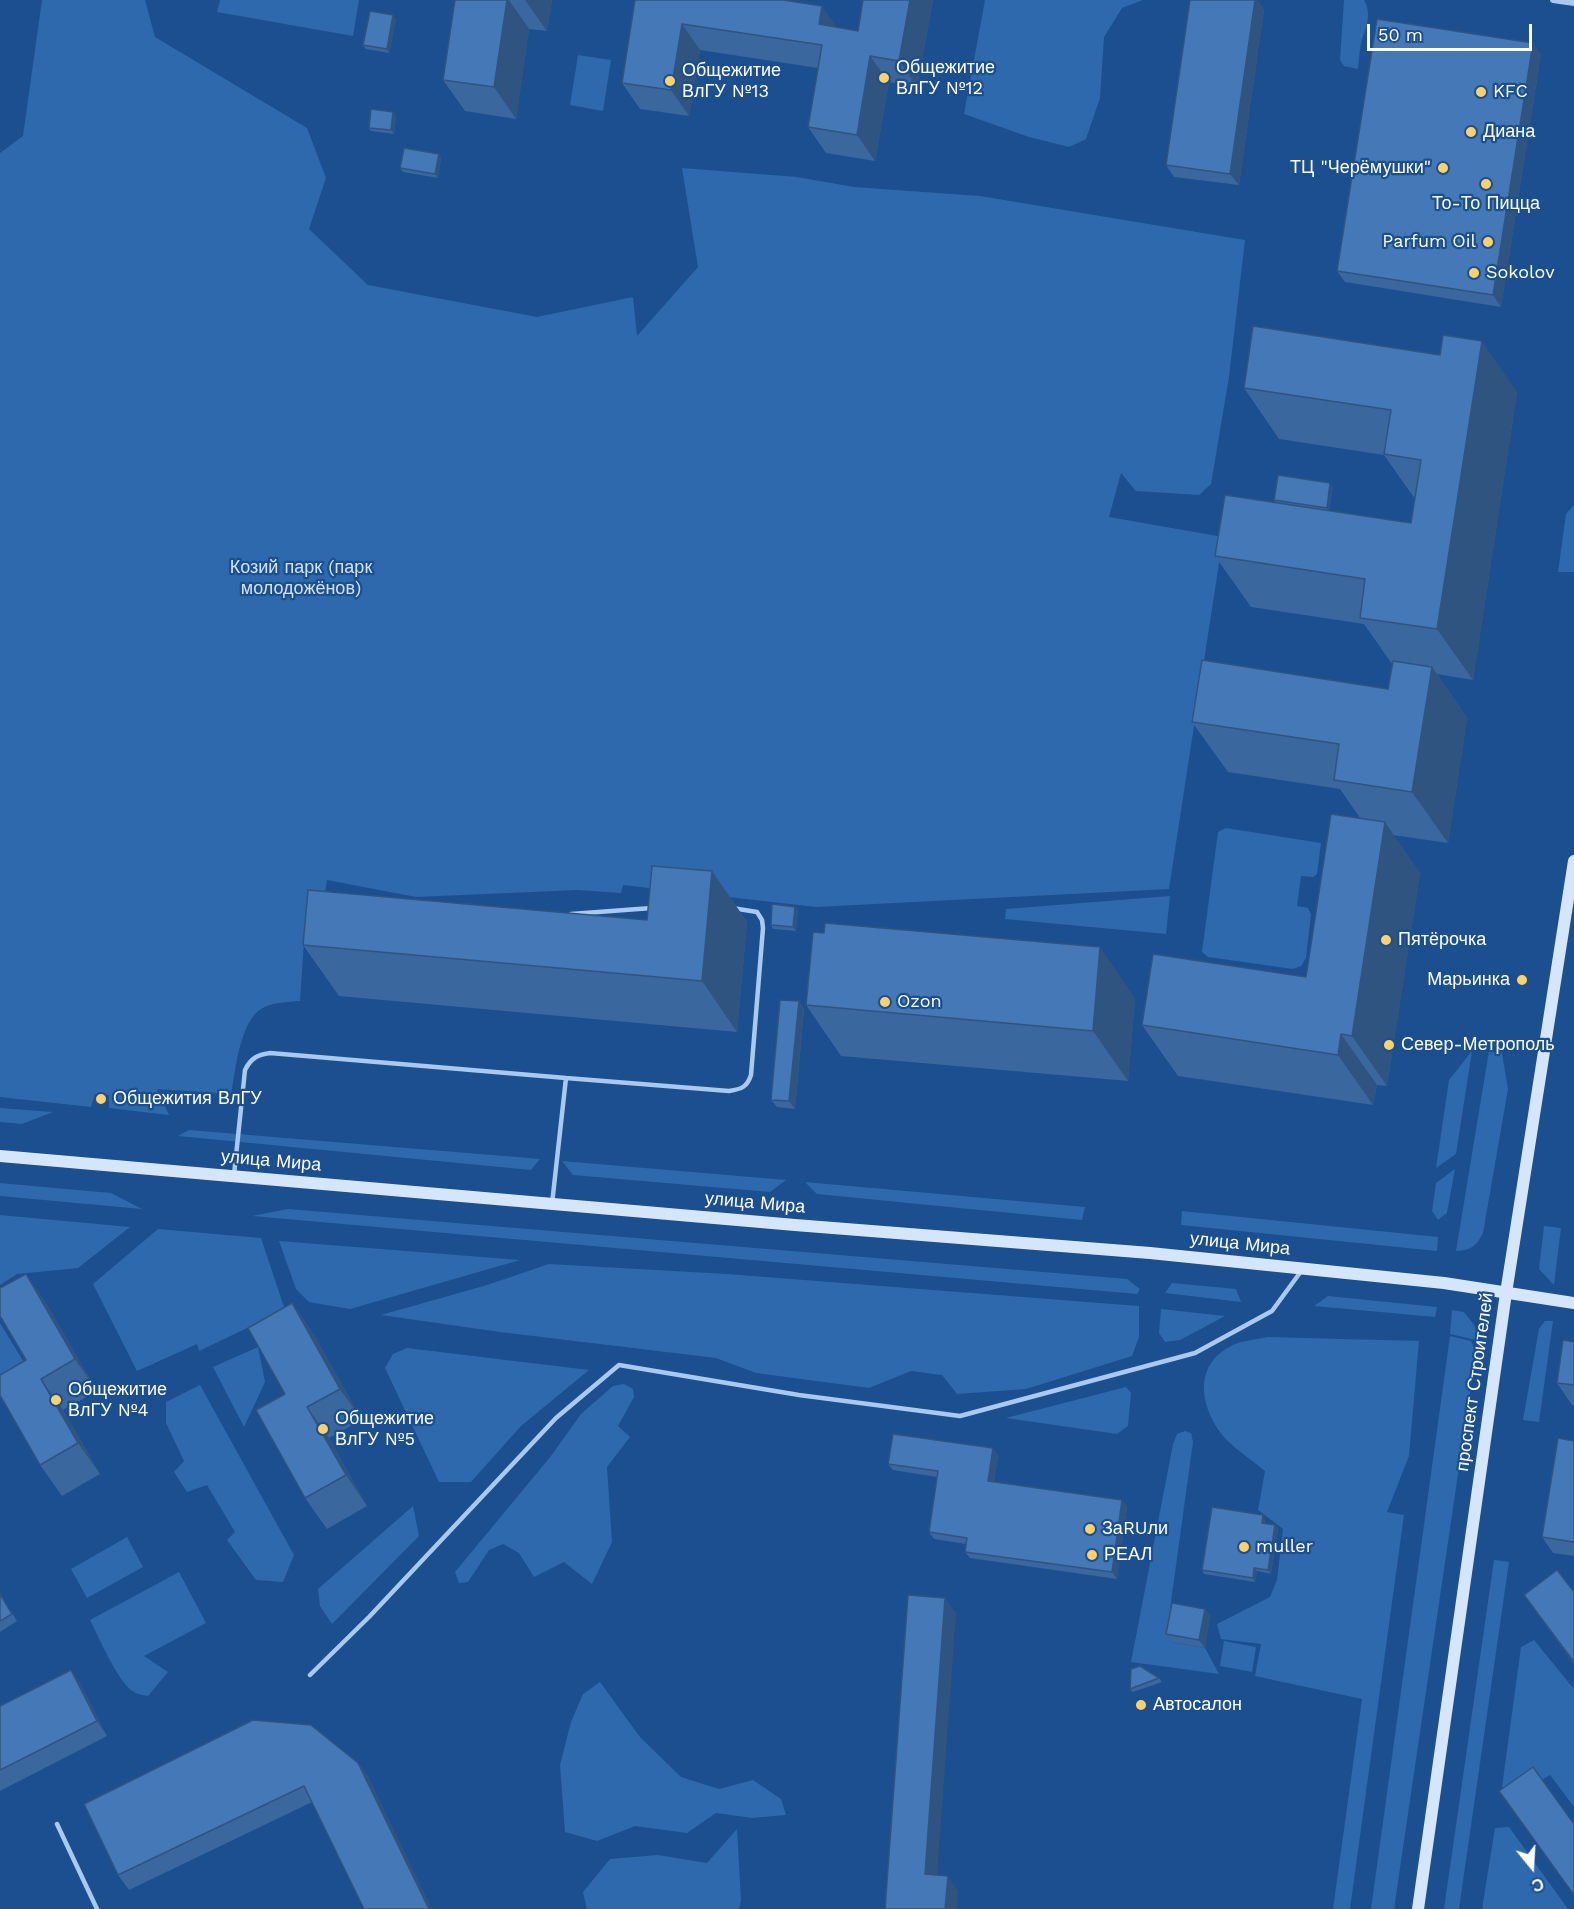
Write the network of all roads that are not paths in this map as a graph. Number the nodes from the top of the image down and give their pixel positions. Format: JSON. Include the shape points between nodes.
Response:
{"nodes":[{"id":1,"x":1553,"y":0,"type":"edge"},
{"id":2,"x":1574,"y":3,"type":"edge"},
{"id":3,"x":1574,"y":861,"type":"edge"},
{"id":4,"x":658,"y":907,"type":"edge"},
{"id":5,"x":726,"y":907,"type":"dead end"},
{"id":6,"x":566,"y":915,"type":"edge"},
{"id":7,"x":566,"y":1078,"type":"junction"},
{"id":8,"x":0,"y":1156,"type":"edge"},
{"id":9,"x":234,"y":1176,"type":"junction"},
{"id":10,"x":552,"y":1204,"type":"junction"},
{"id":11,"x":1304,"y":1268,"type":"junction"},
{"id":12,"x":1506,"y":1293,"type":"junction"},
{"id":13,"x":1574,"y":1304,"type":"edge"},
{"id":14,"x":310,"y":1675,"type":"dead end"},
{"id":15,"x":57,"y":1824,"type":"dead end"},
{"id":16,"x":98,"y":1909,"type":"edge"},
{"id":17,"x":1418,"y":1909,"type":"edge"}],
"edges":[{"from":1,"to":2,"type":"street"},
{"from":3,"to":12,"type":"main road","name":"проспект Строителей"},
{"from":4,"to":6,"type":"lane"},
{"from":5,"to":7,"type":"lane","via":[[757,912],[764,928],[748,1084],[729,1091]]},
{"from":7,"to":9,"type":"lane","via":[[259,1055],[250,1060],[245,1070]]},
{"from":7,"to":10,"type":"lane"},
{"from":8,"to":9,"type":"main road","name":"улица Мира"},
{"from":9,"to":10,"type":"main road","name":"улица Мира"},
{"from":10,"to":11,"type":"main road","name":"улица Мира"},
{"from":11,"to":12,"type":"main road","name":"улица Мира","via":[[1444,1282]]},
{"from":11,"to":14,"type":"lane","via":[[1272,1311],[1195,1353],[960,1416],[799,1395],[619,1365],[556,1418]]},
{"from":12,"to":13,"type":"main road","name":"улица Мира"},
{"from":12,"to":17,"type":"main road","name":"проспект Строителей"},
{"from":15,"to":16,"type":"lane"}]}
